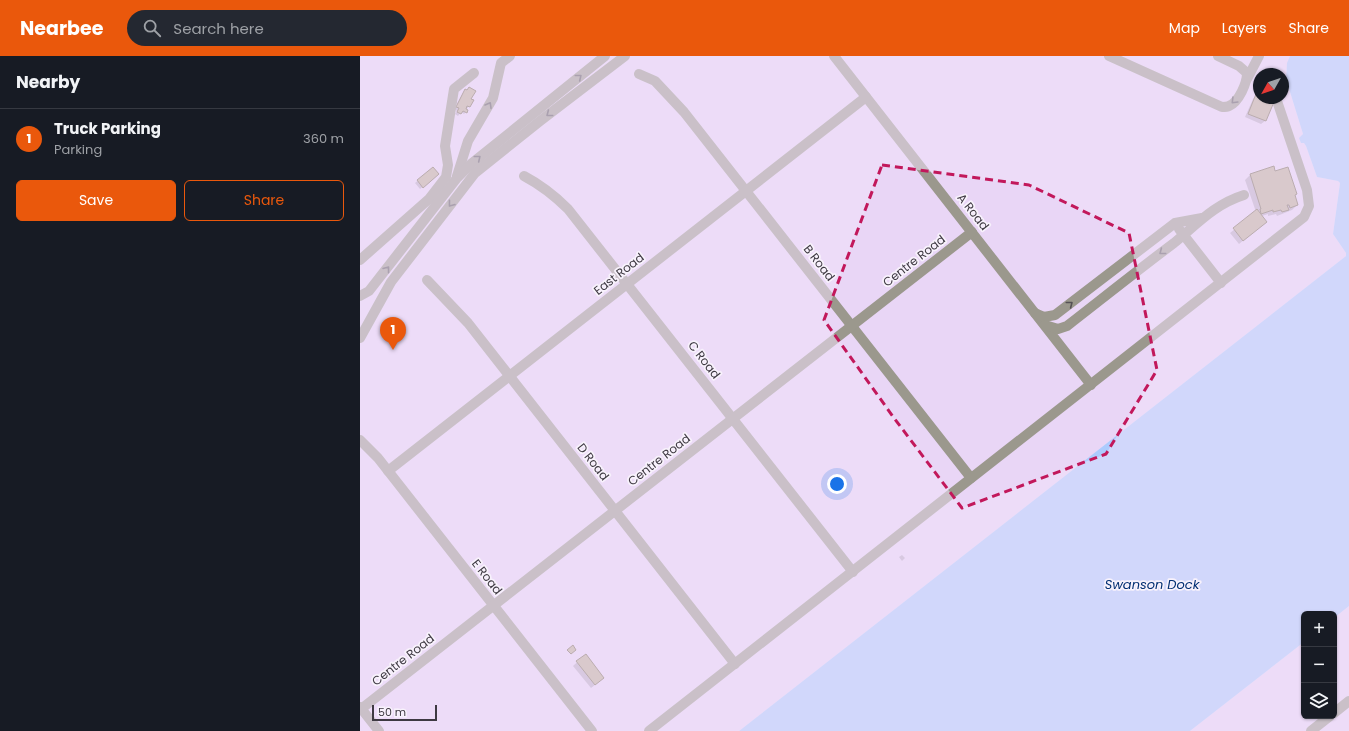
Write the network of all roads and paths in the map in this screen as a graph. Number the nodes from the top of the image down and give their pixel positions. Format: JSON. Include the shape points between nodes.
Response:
{"nodes":[{"id":1,"x":510,"y":56,"type":"edge"},
{"id":2,"x":605,"y":56,"type":"edge"},
{"id":3,"x":624,"y":56,"type":"edge"},
{"id":4,"x":834,"y":56,"type":"edge"},
{"id":5,"x":1109,"y":56,"type":"edge"},
{"id":6,"x":1218,"y":56,"type":"edge"},
{"id":7,"x":1258,"y":56,"type":"edge"},
{"id":8,"x":1239,"y":66,"type":"junction"},
{"id":9,"x":474,"y":73,"type":"dead end"},
{"id":10,"x":639,"y":74,"type":"dead end"},
{"id":11,"x":1247,"y":79,"type":"junction"},
{"id":12,"x":866,"y":97,"type":"junction"},
{"id":13,"x":1278,"y":104,"type":"edge"},
{"id":14,"x":524,"y":176,"type":"dead end"},
{"id":15,"x":457,"y":178,"type":"junction"},
{"id":16,"x":746,"y":191,"type":"junction"},
{"id":17,"x":1244,"y":194,"type":"dead end"},
{"id":18,"x":1203,"y":218,"type":"junction"},
{"id":19,"x":1174,"y":223,"type":"junction"},
{"id":20,"x":972,"y":232,"type":"junction"},
{"id":21,"x":1184,"y":235,"type":"junction"},
{"id":22,"x":360,"y":260,"type":"edge"},
{"id":23,"x":427,"y":280,"type":"dead end"},
{"id":24,"x":627,"y":283,"type":"junction"},
{"id":25,"x":1221,"y":283,"type":"junction"},
{"id":26,"x":360,"y":296,"type":"edge"},
{"id":27,"x":1036,"y":313,"type":"junction"},
{"id":28,"x":1045,"y":325,"type":"junction"},
{"id":29,"x":852,"y":326,"type":"junction"},
{"id":30,"x":360,"y":338,"type":"edge"},
{"id":31,"x":509,"y":376,"type":"junction"},
{"id":32,"x":1091,"y":385,"type":"junction"},
{"id":33,"x":733,"y":418,"type":"junction"},
{"id":34,"x":360,"y":440,"type":"edge"},
{"id":35,"x":388,"y":471,"type":"junction"},
{"id":36,"x":971,"y":478,"type":"junction"},
{"id":37,"x":615,"y":511,"type":"junction"},
{"id":38,"x":853,"y":572,"type":"junction"},
{"id":39,"x":493,"y":606,"type":"junction"},
{"id":40,"x":735,"y":664,"type":"junction"},
{"id":41,"x":1349,"y":701,"type":"edge"},
{"id":42,"x":361,"y":708,"type":"edge"},
{"id":43,"x":1337,"y":711,"type":"edge"},
{"id":44,"x":1327,"y":719,"type":"edge"},
{"id":45,"x":1317,"y":729,"type":"edge"},
{"id":46,"x":379,"y":731,"type":"edge"},
{"id":47,"x":592,"y":731,"type":"edge"},
{"id":48,"x":649,"y":731,"type":"edge"}],
"edges":[{"from":15,"to":1,"type":"lane","one_way":true,"via":[[468,141],[493,98],[501,63]]},
{"from":15,"to":2,"type":"lane","one_way":true},
{"from":3,"to":30,"type":"lane","one_way":true,"via":[[475,174],[391,282]]},
{"from":4,"to":12,"type":"lane","name":"A Road"},
{"from":11,"to":5,"type":"lane","one_way":true,"via":[[1237,99],[1230,106],[1222,107]]},
{"from":6,"to":8,"type":"lane"},
{"from":7,"to":8,"type":"lane","via":[[1247,65]]},
{"from":7,"to":11,"type":"lane"},
{"from":8,"to":11,"type":"lane","via":[[1247,72]]},
{"from":9,"to":22,"type":"lane","via":[[454,89],[445,146],[448,165],[446,177],[429,199]]},
{"from":10,"to":16,"type":"lane","name":"B Road","via":[[654,81],[669,95]]},
{"from":12,"to":16,"type":"lane","name":"East Road"},
{"from":12,"to":20,"type":"lane","name":"A Road"},
{"from":13,"to":25,"type":"lane","via":[[1307,190],[1308,211],[1297,224]]},
{"from":14,"to":24,"type":"lane","name":"C Road","via":[[556,196]]},
{"from":26,"to":15,"type":"lane","one_way":true,"via":[[369,291]]},
{"from":16,"to":24,"type":"lane","name":"East Road"},
{"from":16,"to":29,"type":"lane","name":"B Road"},
{"from":17,"to":18,"type":"lane","via":[[1226,202]]},
{"from":18,"to":19,"type":"lane"},
{"from":18,"to":21,"type":"lane"},
{"from":19,"to":21,"type":"lane"},
{"from":27,"to":19,"type":"lane","one_way":true,"via":[[1044,317],[1055,315]]},
{"from":20,"to":27,"type":"lane","name":"A Road"},
{"from":20,"to":29,"type":"lane","name":"Centre Road"},
{"from":21,"to":25,"type":"lane"},
{"from":21,"to":28,"type":"lane","one_way":true,"via":[[1067,326],[1058,329]]},
{"from":23,"to":31,"type":"lane","name":"D Road","via":[[468,323]]},
{"from":24,"to":31,"type":"lane","name":"East Road"},
{"from":24,"to":33,"type":"lane","name":"C Road"},
{"from":25,"to":32,"type":"lane"},
{"from":27,"to":28,"type":"lane","name":"A Road"},
{"from":28,"to":32,"type":"lane","name":"A Road"},
{"from":29,"to":33,"type":"lane","name":"Centre Road"},
{"from":29,"to":36,"type":"lane","name":"B Road"},
{"from":31,"to":35,"type":"lane","name":"East Road"},
{"from":31,"to":37,"type":"lane","name":"D Road"},
{"from":32,"to":36,"type":"lane"},
{"from":33,"to":37,"type":"lane","name":"Centre Road"},
{"from":33,"to":38,"type":"lane","name":"C Road"},
{"from":34,"to":35,"type":"lane","name":"E Road"},
{"from":35,"to":39,"type":"lane","name":"E Road"},
{"from":36,"to":38,"type":"lane"},
{"from":37,"to":39,"type":"lane","name":"Centre Road"},
{"from":37,"to":40,"type":"lane","name":"D Road"},
{"from":38,"to":40,"type":"lane"},
{"from":39,"to":42,"type":"lane","name":"Centre Road"},
{"from":39,"to":47,"type":"lane","name":"E Road"},
{"from":40,"to":48,"type":"lane"},
{"from":41,"to":43,"type":"lane"},
{"from":42,"to":46,"type":"lane"},
{"from":44,"to":45,"type":"lane"}]}
